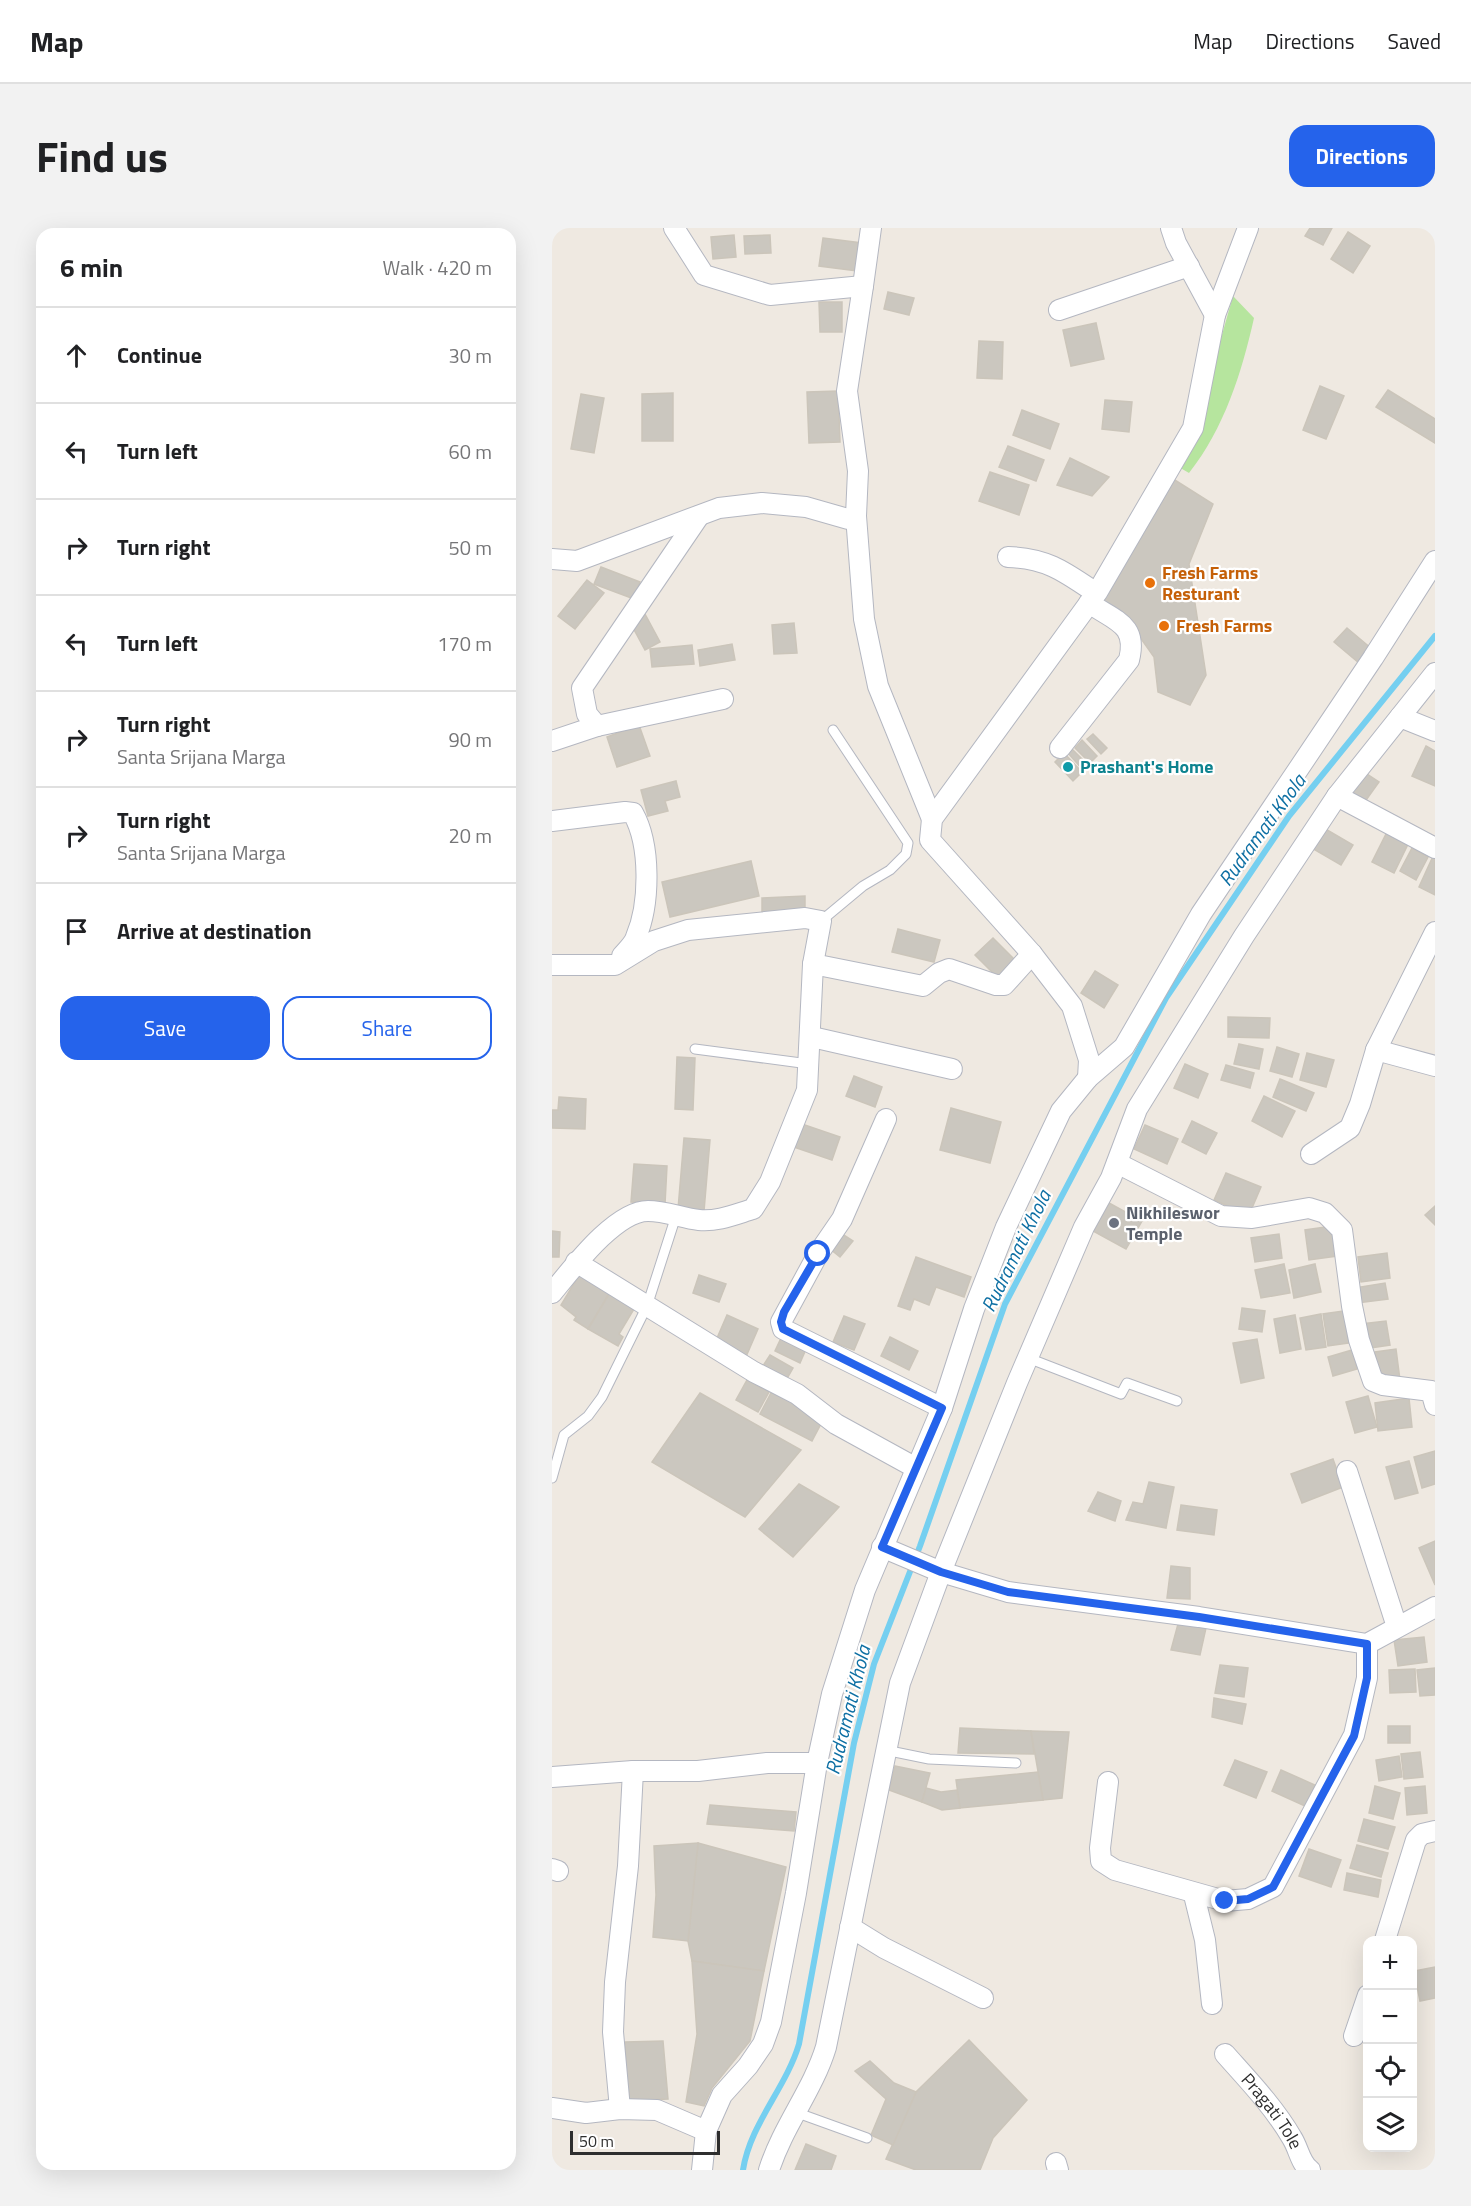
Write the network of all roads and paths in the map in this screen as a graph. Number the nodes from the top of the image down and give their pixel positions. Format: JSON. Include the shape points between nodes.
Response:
{"nodes":[{"id":1,"x":674,"y":228,"type":"edge"},
{"id":2,"x":871,"y":228,"type":"edge"},
{"id":3,"x":1171,"y":228,"type":"edge"},
{"id":4,"x":1248,"y":228,"type":"edge"},
{"id":5,"x":1189,"y":266,"type":"junction"},
{"id":6,"x":863,"y":286,"type":"junction"},
{"id":7,"x":1059,"y":309,"type":"dead end"},
{"id":8,"x":1215,"y":315,"type":"junction"},
{"id":9,"x":699,"y":516,"type":"junction"},
{"id":10,"x":856,"y":516,"type":"junction"},
{"id":11,"x":1008,"y":556,"type":"dead end"},
{"id":12,"x":552,"y":560,"type":"edge"},
{"id":13,"x":1435,"y":561,"type":"edge"},
{"id":14,"x":1092,"y":598,"type":"junction"},
{"id":15,"x":1435,"y":673,"type":"edge"},
{"id":16,"x":723,"y":699,"type":"dead end"},
{"id":17,"x":1400,"y":717,"type":"junction"},
{"id":18,"x":597,"y":726,"type":"junction"},
{"id":19,"x":833,"y":730,"type":"dead end"},
{"id":20,"x":1435,"y":731,"type":"edge"},
{"id":21,"x":552,"y":741,"type":"edge"},
{"id":22,"x":1060,"y":748,"type":"dead end"},
{"id":23,"x":1337,"y":796,"type":"junction"},
{"id":24,"x":932,"y":819,"type":"junction"},
{"id":25,"x":552,"y":822,"type":"edge"},
{"id":26,"x":1435,"y":848,"type":"edge"},
{"id":27,"x":821,"y":921,"type":"junction"},
{"id":28,"x":1435,"y":932,"type":"edge"},
{"id":29,"x":1032,"y":954,"type":"junction"},
{"id":30,"x":813,"y":964,"type":"junction"},
{"id":31,"x":552,"y":965,"type":"edge"},
{"id":32,"x":615,"y":965,"type":"junction"},
{"id":33,"x":812,"y":1037,"type":"junction"},
{"id":34,"x":695,"y":1049,"type":"dead end"},
{"id":35,"x":1376,"y":1050,"type":"junction"},
{"id":36,"x":810,"y":1064,"type":"junction"},
{"id":37,"x":1435,"y":1066,"type":"edge"},
{"id":38,"x":952,"y":1069,"type":"dead end"},
{"id":39,"x":1088,"y":1078,"type":"junction"},
{"id":40,"x":886,"y":1119,"type":"dead end"},
{"id":41,"x":1311,"y":1154,"type":"dead end"},
{"id":42,"x":1117,"y":1163,"type":"junction"},
{"id":43,"x":676,"y":1216,"type":"junction"},
{"id":44,"x":576,"y":1262,"type":"junction"},
{"id":45,"x":552,"y":1293,"type":"edge"},
{"id":46,"x":646,"y":1306,"type":"junction"},
{"id":47,"x":1028,"y":1358,"type":"junction"},
{"id":48,"x":1177,"y":1401,"type":"dead end"},
{"id":49,"x":1435,"y":1405,"type":"edge"},
{"id":50,"x":942,"y":1408,"type":"junction"},
{"id":51,"x":916,"y":1468,"type":"junction"},
{"id":52,"x":1347,"y":1471,"type":"dead end"},
{"id":53,"x":552,"y":1478,"type":"edge"},
{"id":54,"x":890,"y":1551,"type":"junction"},
{"id":55,"x":935,"y":1570,"type":"junction"},
{"id":56,"x":1435,"y":1607,"type":"edge"},
{"id":57,"x":1397,"y":1627,"type":"junction"},
{"id":58,"x":1367,"y":1644,"type":"junction"},
{"id":59,"x":885,"y":1750,"type":"junction"},
{"id":60,"x":817,"y":1763,"type":"junction"},
{"id":61,"x":1016,"y":1763,"type":"dead end"},
{"id":62,"x":633,"y":1771,"type":"junction"},
{"id":63,"x":552,"y":1777,"type":"edge"},
{"id":64,"x":1108,"y":1782,"type":"dead end"},
{"id":65,"x":1435,"y":1831,"type":"edge"},
{"id":66,"x":1194,"y":1895,"type":"junction"},
{"id":67,"x":850,"y":1927,"type":"junction"},
{"id":68,"x":1387,"y":1936,"type":"edge"},
{"id":69,"x":984,"y":1998,"type":"dead end"},
{"id":70,"x":1212,"y":2004,"type":"dead end"},
{"id":71,"x":1363,"y":2010,"type":"edge"},
{"id":72,"x":1354,"y":2037,"type":"dead end"},
{"id":73,"x":1225,"y":2054,"type":"dead end"},
{"id":74,"x":552,"y":2108,"type":"edge"},
{"id":75,"x":620,"y":2109,"type":"junction"},
{"id":76,"x":795,"y":2112,"type":"junction"},
{"id":77,"x":706,"y":2132,"type":"junction"},
{"id":78,"x":867,"y":2138,"type":"dead end"},
{"id":79,"x":702,"y":2170,"type":"edge"},
{"id":80,"x":770,"y":2170,"type":"edge"},
{"id":81,"x":1310,"y":2170,"type":"edge"}],
"edges":[{"from":1,"to":6,"type":"street","via":[[704,275],[770,295]]},
{"from":2,"to":6,"type":"street"},
{"from":3,"to":5,"type":"street"},
{"from":4,"to":8,"type":"street"},
{"from":5,"to":7,"type":"street"},
{"from":5,"to":8,"type":"street"},
{"from":6,"to":10,"type":"street","via":[[848,391],[858,471]]},
{"from":8,"to":14,"type":"street","via":[[1192,428]]},
{"from":9,"to":10,"type":"street","via":[[719,508],[762,503],[806,507],[848,519]]},
{"from":9,"to":12,"type":"street","via":[[577,561]]},
{"from":9,"to":18,"type":"street","via":[[582,688],[587,714]]},
{"from":10,"to":24,"type":"street","via":[[864,619],[878,686]]},
{"from":11,"to":14,"type":"street","via":[[1052,564]]},
{"from":13,"to":39,"type":"street","via":[[1201,914],[1124,1047]]},
{"from":14,"to":22,"type":"street","via":[[1129,630],[1133,643],[1129,660]]},
{"from":14,"to":24,"type":"street"},
{"from":15,"to":17,"type":"street"},
{"from":16,"to":18,"type":"street"},
{"from":17,"to":20,"type":"street"},
{"from":17,"to":23,"type":"street"},
{"from":18,"to":21,"type":"street"},
{"from":19,"to":27,"type":"lane","via":[[908,843],[906,855],[890,870],[863,886]]},
{"from":23,"to":26,"type":"street"},
{"from":23,"to":42,"type":"street","via":[[1137,1109]]},
{"from":24,"to":29,"type":"street","via":[[930,840]]},
{"from":25,"to":32,"type":"street","via":[[625,812],[633,813],[638,823],[646,866],[646,905],[636,939]]},
{"from":27,"to":30,"type":"street"},
{"from":27,"to":32,"type":"street","via":[[805,918],[688,930],[654,941]]},
{"from":28,"to":35,"type":"street"},
{"from":29,"to":30,"type":"street","via":[[1005,985],[949,969],[923,986]]},
{"from":29,"to":39,"type":"street","via":[[1072,1006],[1089,1060]]},
{"from":30,"to":33,"type":"street"},
{"from":31,"to":32,"type":"street"},
{"from":33,"to":36,"type":"street"},
{"from":33,"to":38,"type":"street"},
{"from":34,"to":36,"type":"lane"},
{"from":35,"to":37,"type":"street"},
{"from":35,"to":41,"type":"street","via":[[1350,1128]]},
{"from":36,"to":43,"type":"street","via":[[807,1090],[770,1182],[753,1209],[702,1220]]},
{"from":39,"to":50,"type":"street","via":[[1061,1111],[1006,1227]]},
{"from":40,"to":50,"type":"street","via":[[842,1219],[781,1322],[783,1329]]},
{"from":42,"to":47,"type":"street","via":[[1084,1227]]},
{"from":42,"to":49,"type":"street","via":[[1221,1216],[1252,1218],[1309,1208],[1325,1213],[1342,1230],[1352,1306],[1373,1381],[1431,1391]]},
{"from":43,"to":44,"type":"street","via":[[649,1211],[633,1214]]},
{"from":43,"to":46,"type":"lane"},
{"from":44,"to":45,"type":"street"},
{"from":44,"to":46,"type":"street"},
{"from":46,"to":51,"type":"street","via":[[797,1394],[836,1424]]},
{"from":46,"to":53,"type":"lane","via":[[602,1397],[588,1416],[564,1435]]},
{"from":47,"to":48,"type":"lane","via":[[1121,1394],[1127,1383]]},
{"from":47,"to":55,"type":"street"},
{"from":50,"to":51,"type":"street"},
{"from":51,"to":54,"type":"street"},
{"from":52,"to":57,"type":"street"},
{"from":54,"to":55,"type":"street"},
{"from":54,"to":60,"type":"street","via":[[832,1694]]},
{"from":55,"to":58,"type":"street","via":[[1008,1592]]},
{"from":55,"to":59,"type":"street","via":[[900,1683]]},
{"from":56,"to":57,"type":"street"},
{"from":57,"to":58,"type":"street"},
{"from":58,"to":66,"type":"street","via":[[1367,1678],[1354,1736],[1273,1887],[1248,1899],[1225,1901]]},
{"from":59,"to":61,"type":"lane","via":[[929,1759]]},
{"from":59,"to":67,"type":"street"},
{"from":60,"to":62,"type":"street"},
{"from":60,"to":77,"type":"street","via":[[771,2022],[763,2044],[722,2095]]},
{"from":62,"to":63,"type":"street"},
{"from":62,"to":75,"type":"street","via":[[613,2032]]},
{"from":64,"to":66,"type":"street","via":[[1101,1861],[1114,1870]]},
{"from":65,"to":68,"type":"street","via":[[1416,1840]]},
{"from":66,"to":70,"type":"street","via":[[1205,1940]]},
{"from":67,"to":69,"type":"street"},
{"from":67,"to":76,"type":"street","via":[[826,2047],[819,2069]]},
{"from":71,"to":72,"type":"street"},
{"from":73,"to":81,"type":"street","name":"Pragati Tole","via":[[1277,2114],[1303,2165]]},
{"from":74,"to":75,"type":"street","via":[[586,2113]]},
{"from":75,"to":77,"type":"street","via":[[657,2110]]},
{"from":76,"to":78,"type":"lane"},
{"from":76,"to":80,"type":"street"},
{"from":77,"to":79,"type":"street"}]}
